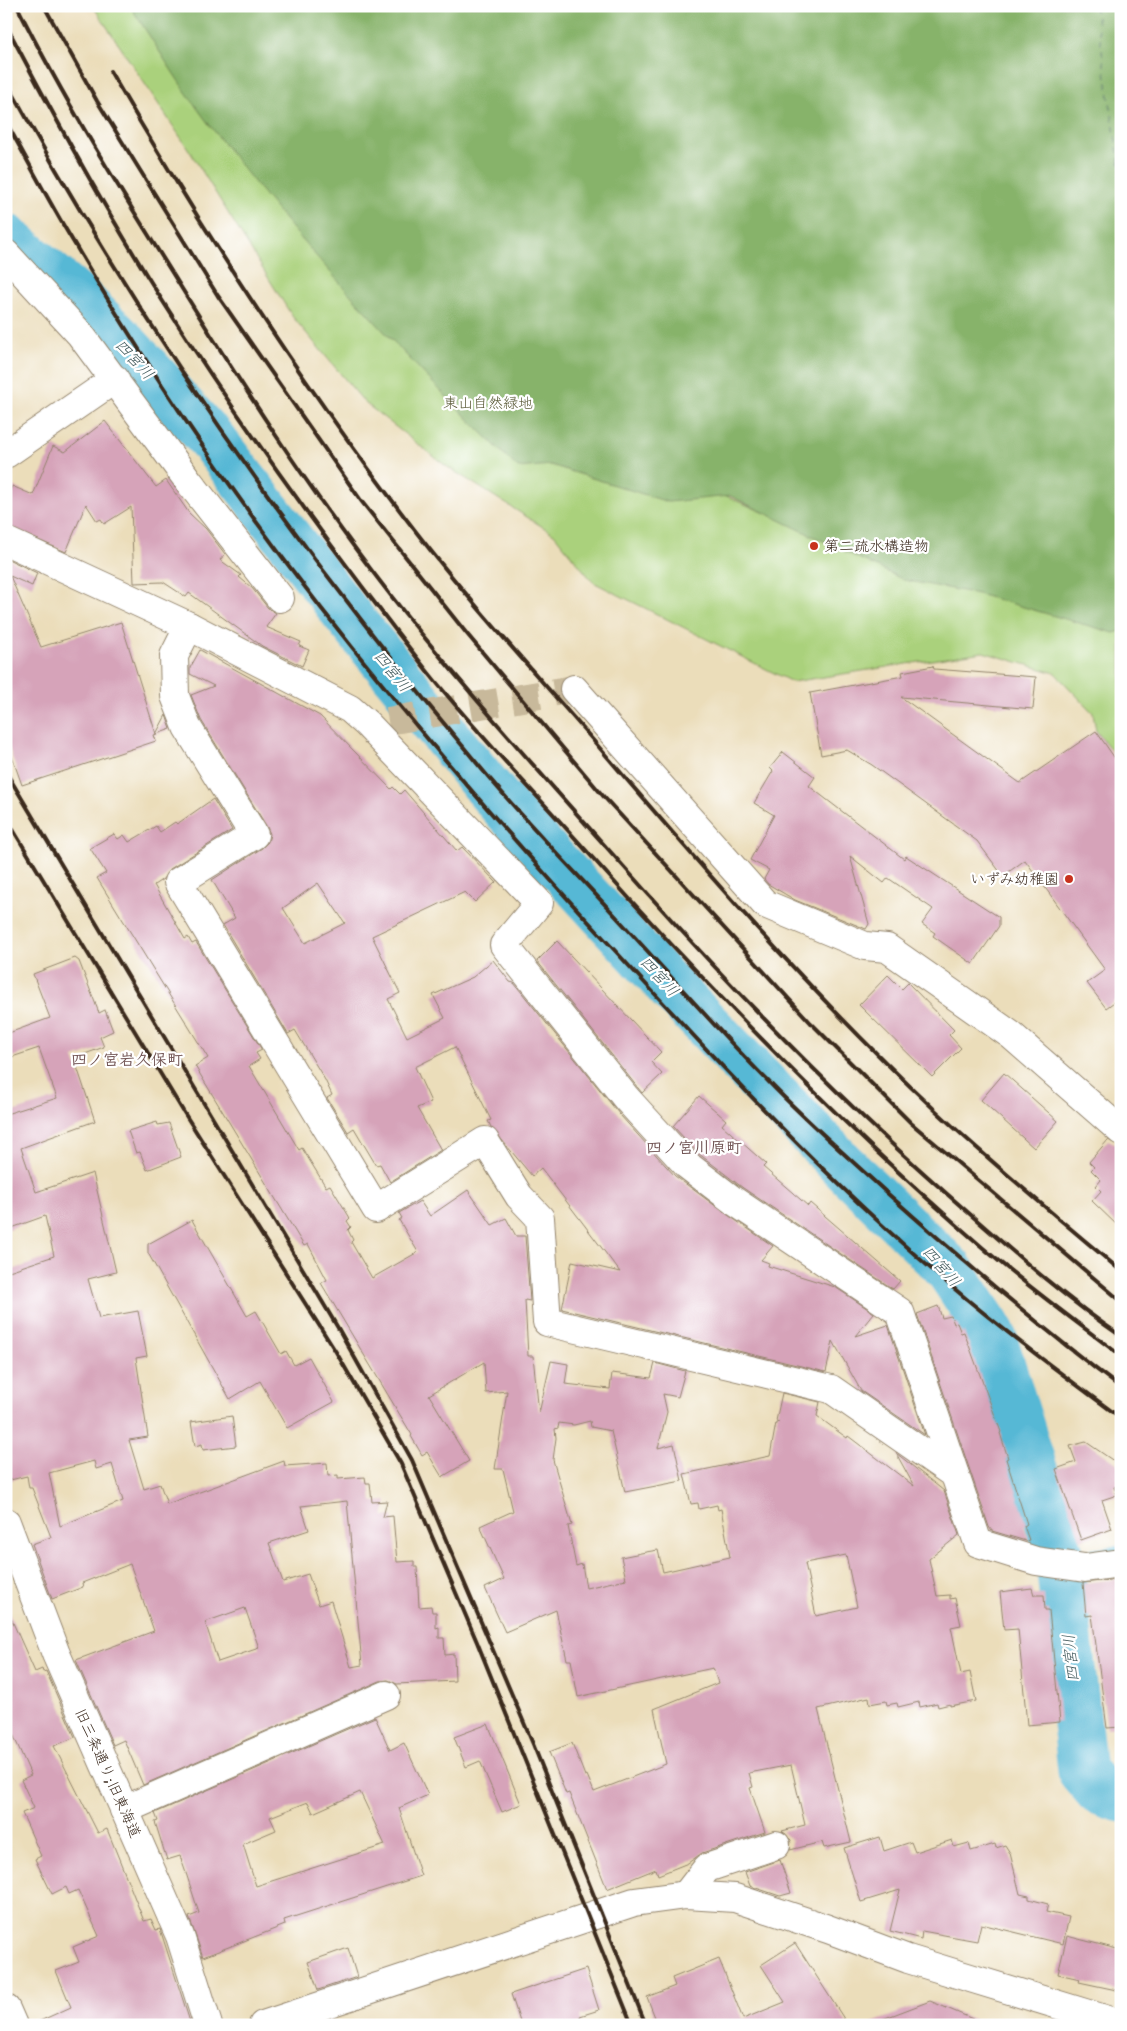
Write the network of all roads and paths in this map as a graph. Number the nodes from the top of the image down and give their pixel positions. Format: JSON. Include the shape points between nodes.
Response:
{"nodes":[{"id":1,"x":6,"y":254,"type":"edge"},
{"id":2,"x":115,"y":379,"type":"junction"},
{"id":3,"x":6,"y":454,"type":"edge"},
{"id":4,"x":6,"y":541,"type":"edge"},
{"id":5,"x":280,"y":598,"type":"dead end"},
{"id":6,"x":189,"y":626,"type":"junction"},
{"id":7,"x":574,"y":689,"type":"dead end"},
{"id":8,"x":1121,"y":1131,"type":"edge"},
{"id":9,"x":955,"y":1475,"type":"junction"},
{"id":10,"x":6,"y":1522,"type":"edge"},
{"id":11,"x":1121,"y":1563,"type":"edge"},
{"id":12,"x":386,"y":1695,"type":"dead end"},
{"id":13,"x":124,"y":1810,"type":"junction"},
{"id":14,"x":776,"y":1845,"type":"dead end"},
{"id":15,"x":686,"y":1895,"type":"junction"},
{"id":16,"x":6,"y":2008,"type":"edge"},
{"id":17,"x":1121,"y":2024,"type":"edge"},
{"id":18,"x":13,"y":2025,"type":"edge"},
{"id":19,"x":208,"y":2025,"type":"edge"},
{"id":20,"x":262,"y":2025,"type":"edge"}],
"edges":[{"from":1,"to":2,"type":"street","via":[[80,334]]},
{"from":2,"to":3,"type":"street"},
{"from":2,"to":5,"type":"street","via":[[190,483]]},
{"from":4,"to":6,"type":"street"},
{"from":6,"to":9,"type":"street","via":[[377,722],[539,903],[504,945],[626,1098],[687,1165],[734,1201],[900,1312]]},
{"from":6,"to":9,"type":"street","via":[[174,656],[175,696],[187,727],[254,835],[178,882],[376,1209],[485,1141],[518,1196],[540,1218],[547,1322],[831,1389]]},
{"from":7,"to":8,"type":"street","via":[[765,904],[865,946],[887,948],[1011,1035]]},
{"from":9,"to":11,"type":"street","via":[[978,1543],[1036,1561],[1085,1568]]},
{"from":10,"to":13,"type":"street","name":"旧三条通り;旧東海道","via":[[56,1654]]},
{"from":12,"to":13,"type":"street"},
{"from":13,"to":19,"type":"street","name":"旧三条通り;旧東海道","via":[[180,1936]]},
{"from":14,"to":15,"type":"street","via":[[707,1868]]},
{"from":15,"to":17,"type":"street","via":[[735,1898],[908,1959]]},
{"from":15,"to":20,"type":"street","via":[[634,1902]]},
{"from":16,"to":18,"type":"street"}]}
